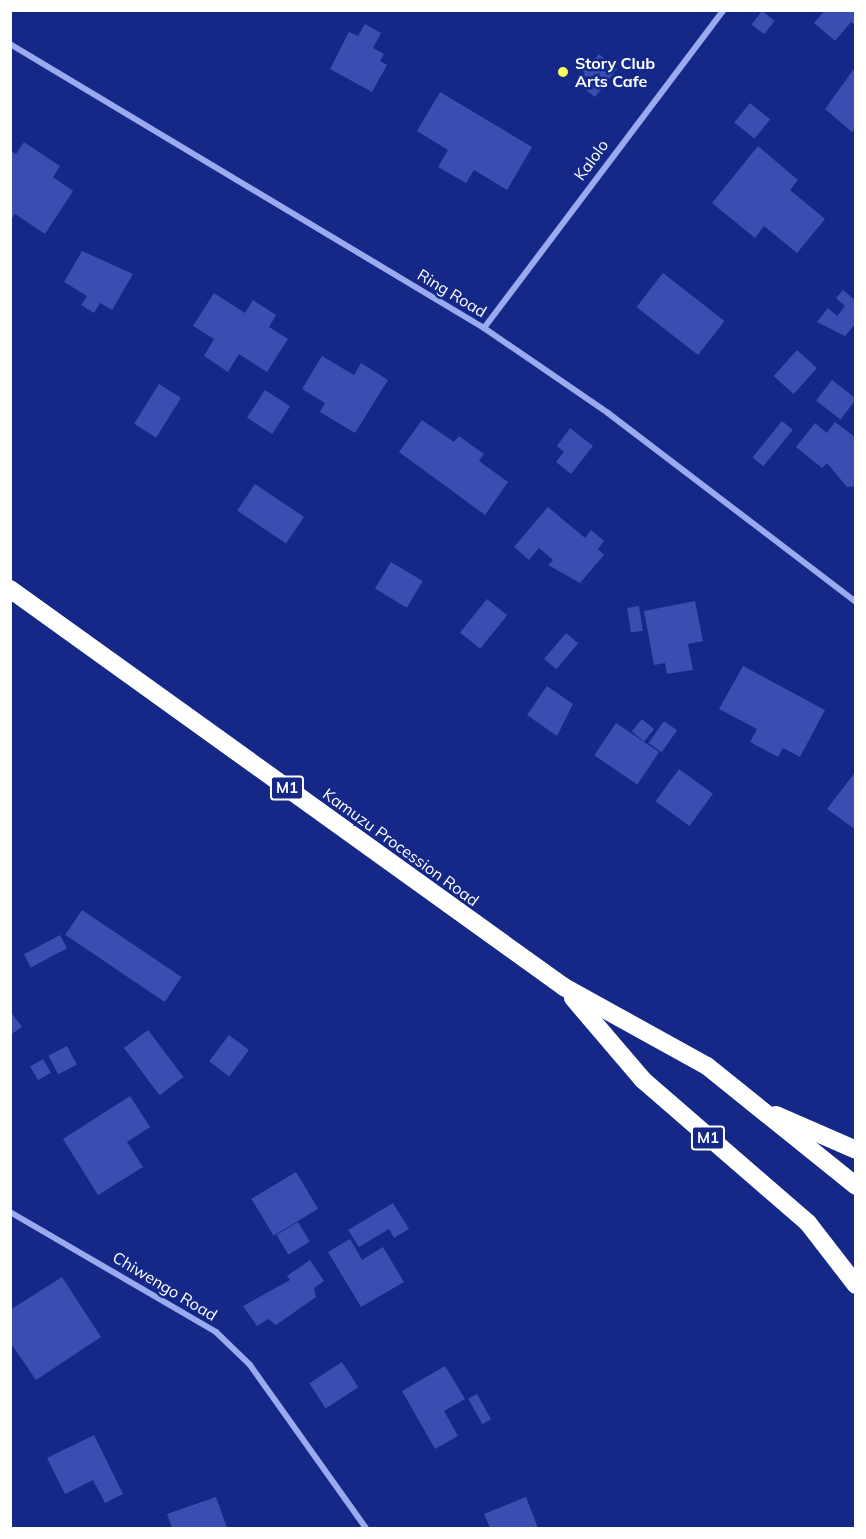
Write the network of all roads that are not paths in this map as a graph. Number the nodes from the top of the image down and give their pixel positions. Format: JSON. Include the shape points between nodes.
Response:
{"nodes":[{"id":1,"x":724,"y":10,"type":"edge"},
{"id":2,"x":10,"y":44,"type":"edge"},
{"id":3,"x":484,"y":328,"type":"junction"},
{"id":4,"x":11,"y":589,"type":"edge"},
{"id":5,"x":855,"y":602,"type":"edge"},
{"id":6,"x":564,"y":987,"type":"junction"},
{"id":7,"x":753,"y":1104,"type":"junction"},
{"id":8,"x":855,"y":1150,"type":"edge"},
{"id":9,"x":855,"y":1186,"type":"edge"},
{"id":10,"x":10,"y":1212,"type":"edge"},
{"id":11,"x":855,"y":1285,"type":"edge"},
{"id":12,"x":366,"y":1528,"type":"edge"}],
"edges":[{"from":1,"to":3,"type":"street","name":"Kalolo"},
{"from":2,"to":3,"type":"street","name":"Ring Road"},
{"from":3,"to":5,"type":"street","name":"Ring Road","via":[[608,413]]},
{"from":4,"to":6,"type":"highway","name":"Kamuzu Procession Road","number":"M1"},
{"from":6,"to":7,"type":"highway","name":"Kamuzu Procession Road","number":"M1","via":[[706,1066]]},
{"from":6,"to":11,"type":"highway","name":"Kamuzu Procession Road","number":"M1","via":[[643,1080],[808,1223]]},
{"from":7,"to":8,"type":"highway"},
{"from":7,"to":9,"type":"highway","name":"Kamuzu Procession Road","number":"M1"},
{"from":10,"to":12,"type":"street","name":"Chiwengo Road","via":[[216,1332],[250,1365]]}]}
